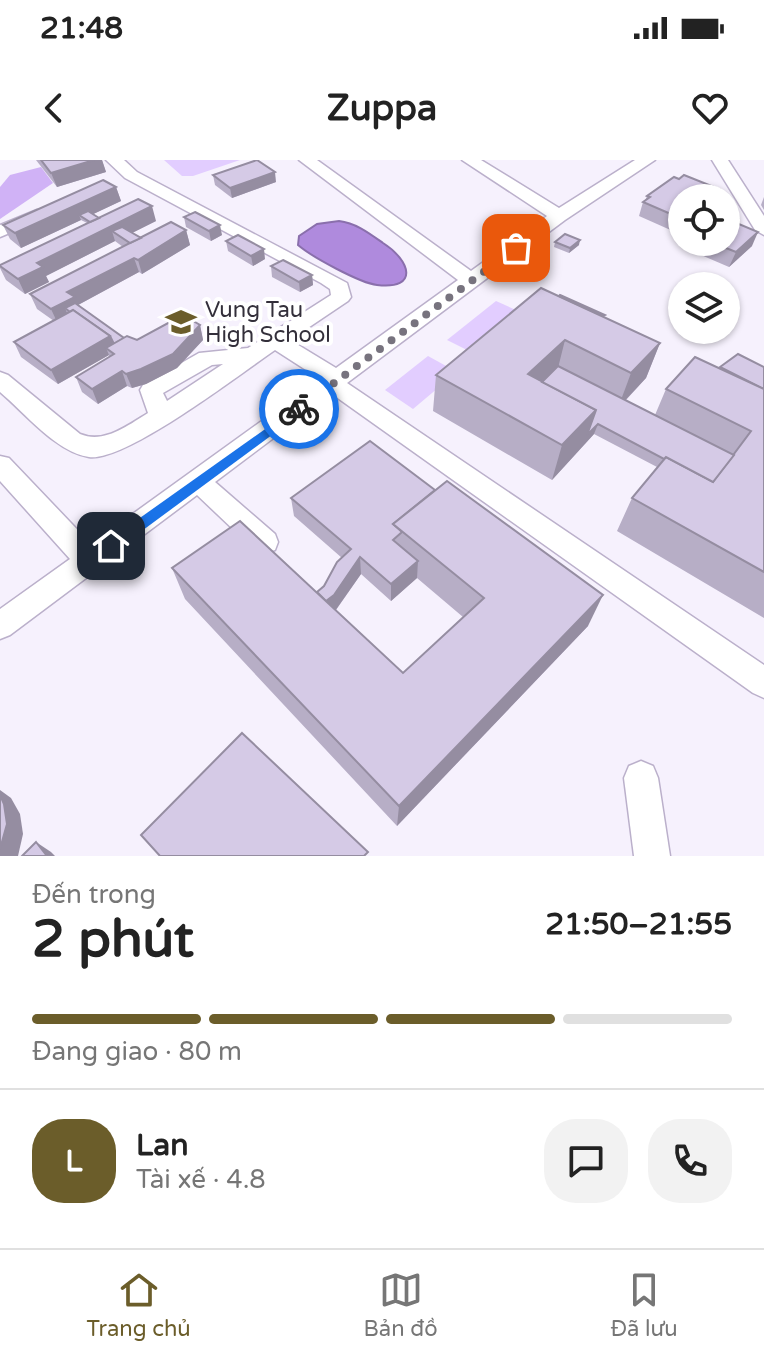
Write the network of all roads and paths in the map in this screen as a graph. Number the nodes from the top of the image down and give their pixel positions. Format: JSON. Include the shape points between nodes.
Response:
{"nodes":[{"id":1,"x":307,"y":160,"type":"edge"},
{"id":2,"x":470,"y":160,"type":"edge"},
{"id":3,"x":647,"y":160,"type":"edge"},
{"id":4,"x":720,"y":160,"type":"edge"},
{"id":5,"x":118,"y":171,"type":"edge"},
{"id":6,"x":58,"y":205,"type":"edge"},
{"id":7,"x":559,"y":216,"type":"junction"},
{"id":8,"x":764,"y":230,"type":"edge"},
{"id":9,"x":0,"y":232,"type":"edge"},
{"id":10,"x":472,"y":281,"type":"junction"},
{"id":11,"x":276,"y":341,"type":"junction"},
{"id":12,"x":0,"y":380,"type":"edge"},
{"id":13,"x":335,"y":382,"type":"junction"},
{"id":14,"x":0,"y":465,"type":"edge"},
{"id":15,"x":199,"y":482,"type":"junction"},
{"id":16,"x":265,"y":542,"type":"edge"},
{"id":17,"x":89,"y":561,"type":"junction"},
{"id":18,"x":0,"y":626,"type":"edge"},
{"id":19,"x":764,"y":683,"type":"edge"},
{"id":20,"x":641,"y":778,"type":"dead end"},
{"id":21,"x":652,"y":856,"type":"edge"}],
"edges":[{"from":1,"to":10,"type":"street"},
{"from":2,"to":7,"type":"street"},
{"from":3,"to":7,"type":"street"},
{"from":4,"to":8,"type":"street"},
{"from":5,"to":11,"type":"street","via":[[340,287],[341,297]]},
{"from":6,"to":9,"type":"street"},
{"from":7,"to":10,"type":"street"},
{"from":10,"to":13,"type":"street"},
{"from":11,"to":12,"type":"street","via":[[105,447],[90,448],[71,440]]},
{"from":11,"to":13,"type":"street"},
{"from":13,"to":15,"type":"street"},
{"from":13,"to":19,"type":"street"},
{"from":14,"to":17,"type":"street"},
{"from":15,"to":16,"type":"street"},
{"from":15,"to":17,"type":"street"},
{"from":17,"to":18,"type":"street"},
{"from":20,"to":21,"type":"street"}]}
